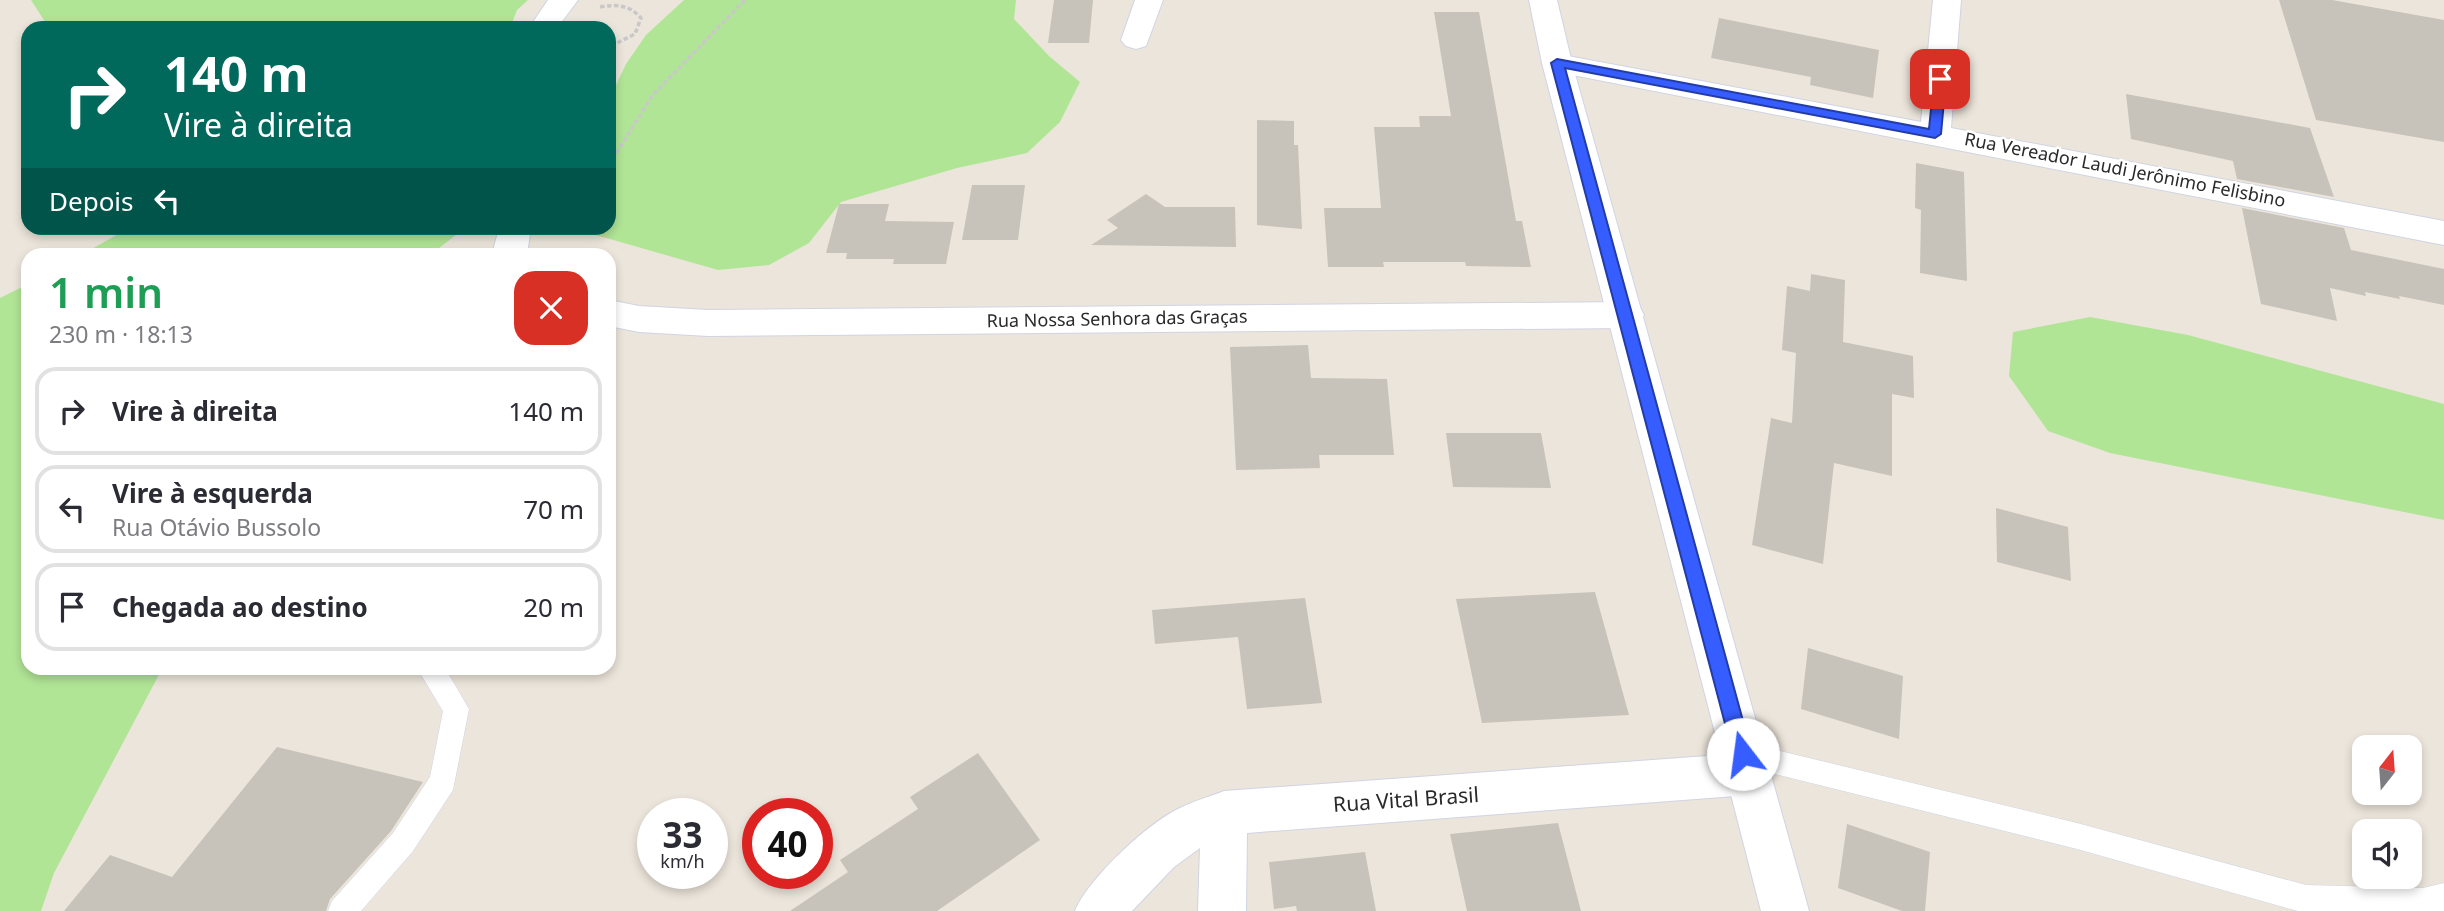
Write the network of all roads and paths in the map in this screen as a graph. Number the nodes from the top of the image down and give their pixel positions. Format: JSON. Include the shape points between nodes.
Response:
{"nodes":[{"id":1,"x":564,"y":0,"type":"edge"},
{"id":2,"x":625,"y":0,"type":"edge"},
{"id":3,"x":745,"y":0,"type":"edge"},
{"id":4,"x":1149,"y":0,"type":"edge"},
{"id":5,"x":1543,"y":0,"type":"edge"},
{"id":6,"x":1947,"y":0,"type":"edge"},
{"id":7,"x":618,"y":5,"type":"junction"},
{"id":8,"x":592,"y":9,"type":"dead end"},
{"id":9,"x":546,"y":21,"type":"edge"},
{"id":10,"x":1136,"y":40,"type":"dead end"},
{"id":11,"x":616,"y":44,"type":"edge"},
{"id":12,"x":1557,"y":63,"type":"junction"},
{"id":13,"x":1935,"y":134,"type":"junction"},
{"id":14,"x":616,"y":159,"type":"edge"},
{"id":15,"x":2444,"y":233,"type":"edge"},
{"id":16,"x":616,"y":314,"type":"edge"},
{"id":17,"x":1626,"y":314,"type":"junction"},
{"id":18,"x":434,"y":675,"type":"edge"},
{"id":19,"x":1746,"y":764,"type":"junction"},
{"id":20,"x":1224,"y":813,"type":"junction"},
{"id":21,"x":2444,"y":897,"type":"edge"},
{"id":22,"x":342,"y":911,"type":"edge"},
{"id":23,"x":1099,"y":911,"type":"edge"},
{"id":24,"x":1222,"y":911,"type":"edge"},
{"id":25,"x":1785,"y":911,"type":"edge"}],
"edges":[{"from":1,"to":9,"type":"street"},
{"from":2,"to":7,"type":"path"},
{"from":3,"to":14,"type":"path","via":[[652,96]]},
{"from":4,"to":10,"type":"street"},
{"from":5,"to":12,"type":"street"},
{"from":6,"to":13,"type":"street"},
{"from":7,"to":8,"type":"path"},
{"from":7,"to":11,"type":"path","via":[[637,12],[641,26],[628,40]]},
{"from":12,"to":13,"type":"street","name":"Rua Vereador Laudi Jerônimo Felisbino"},
{"from":12,"to":17,"type":"street"},
{"from":13,"to":15,"type":"street","name":"Rua Vereador Laudi Jerônimo Felisbino"},
{"from":16,"to":17,"type":"street","name":"Rua Nossa Senhora das Graças","via":[[708,323]]},
{"from":17,"to":19,"type":"street"},
{"from":18,"to":22,"type":"lane","via":[[456,709],[443,781],[403,842]]},
{"from":19,"to":20,"type":"street","name":"Rua Vital Brasil"},
{"from":19,"to":21,"type":"lane","via":[[2077,836],[2306,899],[2423,902]]},
{"from":19,"to":25,"type":"street"},
{"from":20,"to":23,"type":"street","name":"Rua Vital Brasil","via":[[1193,825],[1157,851]]},
{"from":20,"to":24,"type":"street"}]}
